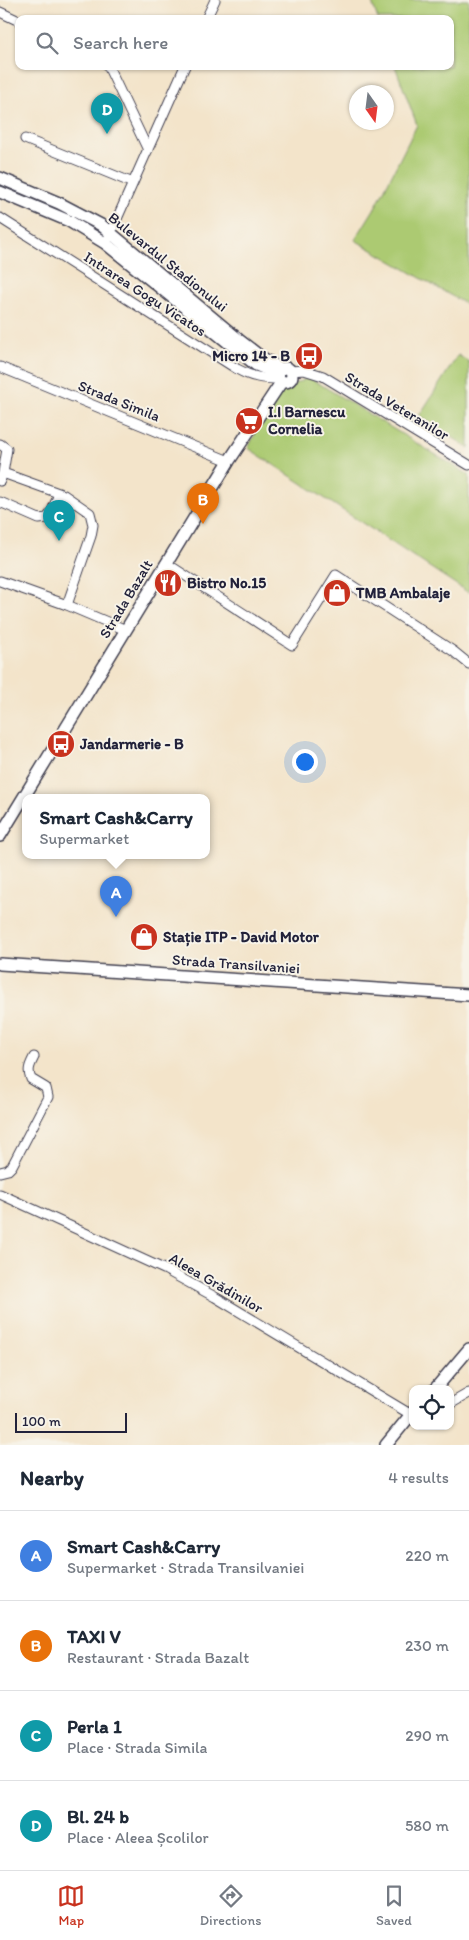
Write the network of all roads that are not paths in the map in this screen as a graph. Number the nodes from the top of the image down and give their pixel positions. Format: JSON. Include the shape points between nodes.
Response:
{"nodes":[{"id":1,"x":214,"y":0,"type":"edge"},
{"id":2,"x":0,"y":12,"type":"edge"},
{"id":3,"x":208,"y":15,"type":"edge"},
{"id":4,"x":15,"y":19,"type":"edge"},
{"id":5,"x":110,"y":70,"type":"edge"},
{"id":6,"x":183,"y":70,"type":"edge"},
{"id":7,"x":25,"y":139,"type":"dead end"},
{"id":8,"x":148,"y":150,"type":"junction"},
{"id":9,"x":0,"y":178,"type":"edge"},
{"id":10,"x":134,"y":183,"type":"junction"},
{"id":11,"x":0,"y":192,"type":"edge"},
{"id":12,"x":0,"y":218,"type":"edge"},
{"id":13,"x":108,"y":238,"type":"junction"},
{"id":14,"x":0,"y":367,"type":"edge"},
{"id":15,"x":284,"y":375,"type":"junction"},
{"id":16,"x":0,"y":444,"type":"edge"},
{"id":17,"x":228,"y":461,"type":"junction"},
{"id":18,"x":469,"y":465,"type":"edge"},
{"id":19,"x":2,"y":477,"type":"edge"},
{"id":20,"x":59,"y":494,"type":"junction"},
{"id":21,"x":0,"y":502,"type":"edge"},
{"id":22,"x":166,"y":563,"type":"junction"},
{"id":23,"x":0,"y":581,"type":"edge"},
{"id":24,"x":67,"y":605,"type":"junction"},
{"id":25,"x":126,"y":630,"type":"junction"},
{"id":26,"x":469,"y":664,"type":"edge"},
{"id":27,"x":26,"y":794,"type":"edge"},
{"id":28,"x":22,"y":800,"type":"edge"},
{"id":29,"x":0,"y":836,"type":"edge"},
{"id":30,"x":0,"y":964,"type":"edge"},
{"id":31,"x":469,"y":995,"type":"edge"},
{"id":32,"x":34,"y":1057,"type":"dead end"},
{"id":33,"x":0,"y":1172,"type":"edge"},
{"id":34,"x":0,"y":1194,"type":"edge"},
{"id":35,"x":469,"y":1349,"type":"edge"},
{"id":36,"x":438,"y":1385,"type":"edge"},
{"id":37,"x":469,"y":1393,"type":"edge"},
{"id":38,"x":454,"y":1402,"type":"edge"},
{"id":39,"x":409,"y":1413,"type":"edge"},
{"id":40,"x":409,"y":1418,"type":"edge"},
{"id":41,"x":409,"y":1420,"type":"edge"},
{"id":42,"x":386,"y":1445,"type":"edge"},
{"id":43,"x":393,"y":1445,"type":"edge"}],
"edges":[{"from":1,"to":3,"type":"street"},
{"from":2,"to":4,"type":"street"},
{"from":5,"to":8,"type":"street"},
{"from":6,"to":8,"type":"street"},
{"from":7,"to":10,"type":"street"},
{"from":8,"to":10,"type":"street"},
{"from":9,"to":13,"type":"main road","name":"Bulevardul Stadionului","via":[[101,225]]},
{"from":10,"to":13,"type":"street"},
{"from":11,"to":13,"type":"main road","name":"Bulevardul Stadionului"},
{"from":12,"to":15,"type":"street","name":"Intrarea Gogu Vicatos","via":[[249,376],[260,379]]},
{"from":13,"to":15,"type":"main road","name":"Bulevardul Stadionului"},
{"from":14,"to":17,"type":"street","name":"Strada Simila"},
{"from":15,"to":17,"type":"main road","name":"Strada Bazalt"},
{"from":15,"to":18,"type":"street","name":"Strada Veteranilor","via":[[310,371],[323,376]]},
{"from":16,"to":19,"type":"street","via":[[7,452]]},
{"from":17,"to":22,"type":"main road","name":"Strada Bazalt"},
{"from":19,"to":20,"type":"street"},
{"from":20,"to":21,"type":"street","via":[[47,518]]},
{"from":20,"to":24,"type":"street","via":[[90,513],[93,525]]},
{"from":22,"to":25,"type":"main road","name":"Strada Bazalt"},
{"from":22,"to":26,"type":"street","via":[[292,645],[336,575]]},
{"from":23,"to":24,"type":"street"},
{"from":24,"to":25,"type":"street"},
{"from":25,"to":27,"type":"main road","name":"Strada Bazalt"},
{"from":28,"to":29,"type":"main road","name":"Strada Bazalt"},
{"from":30,"to":31,"type":"main road","name":"Strada Transilvaniei"},
{"from":32,"to":33,"type":"street","via":[[29,1075],[46,1088],[48,1097],[12,1166]]},
{"from":34,"to":39,"type":"street","name":"Aleea Grădinilor","via":[[166,1270]]},
{"from":35,"to":36,"type":"main road"},
{"from":37,"to":38,"type":"street"},
{"from":40,"to":42,"type":"main road"},
{"from":41,"to":43,"type":"main road"}]}
